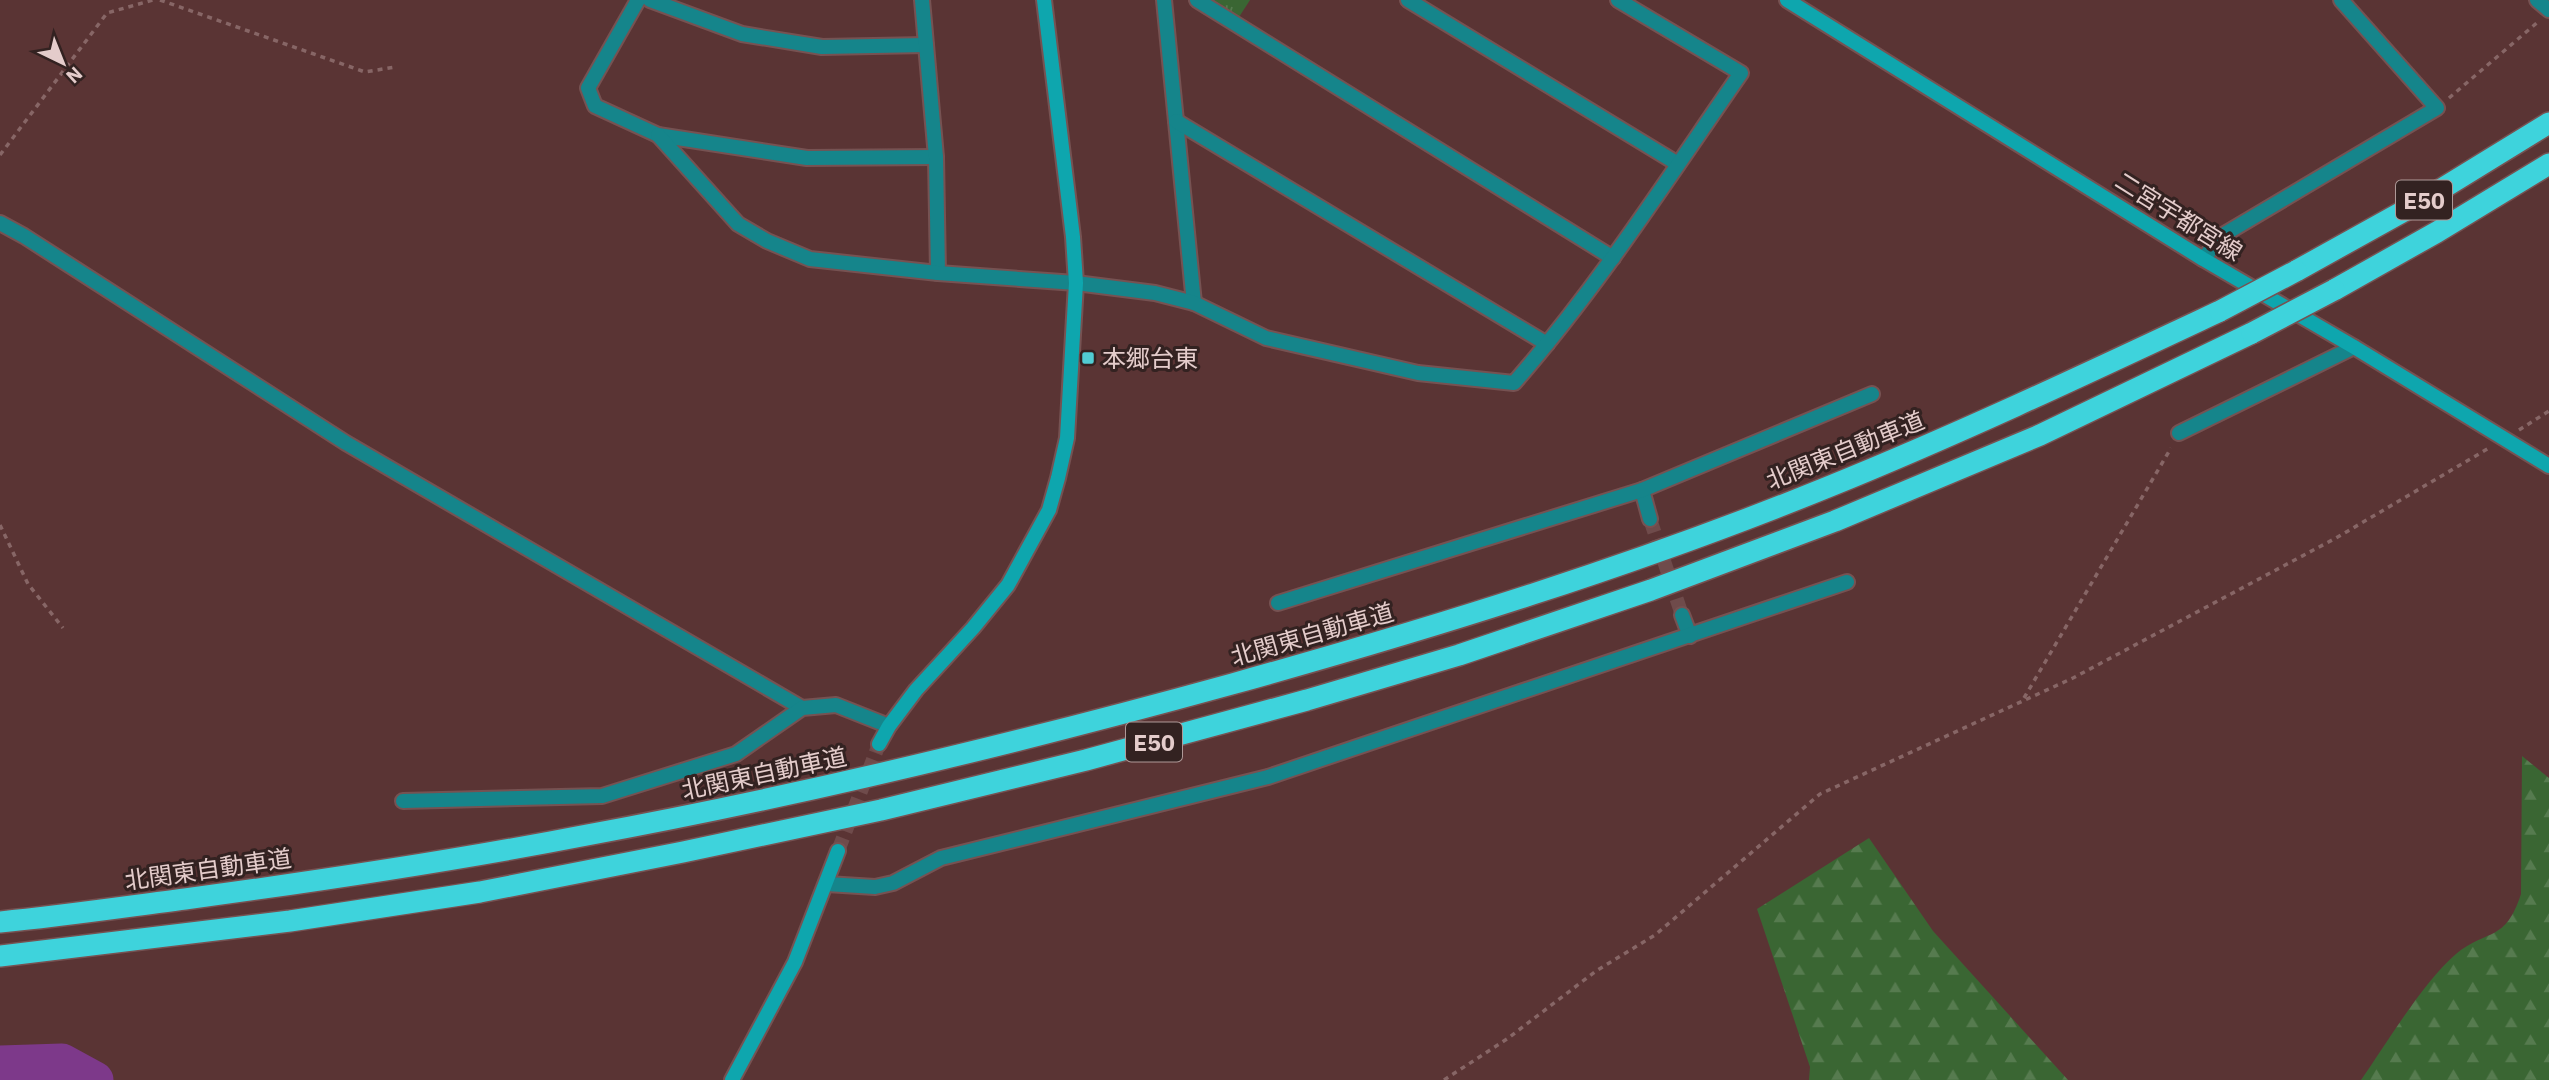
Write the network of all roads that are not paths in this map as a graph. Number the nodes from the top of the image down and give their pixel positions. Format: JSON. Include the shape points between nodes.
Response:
{"nodes":[{"id":1,"x":638,"y":0,"type":"edge"},
{"id":2,"x":650,"y":0,"type":"edge"},
{"id":3,"x":922,"y":0,"type":"edge"},
{"id":4,"x":1044,"y":0,"type":"edge"},
{"id":5,"x":1164,"y":0,"type":"edge"},
{"id":6,"x":1197,"y":0,"type":"edge"},
{"id":7,"x":1408,"y":0,"type":"edge"},
{"id":8,"x":1618,"y":0,"type":"edge"},
{"id":9,"x":2341,"y":0,"type":"edge"},
{"id":10,"x":2538,"y":0,"type":"edge"},
{"id":11,"x":1794,"y":2,"type":"edge"},
{"id":12,"x":2544,"y":16,"type":"edge"},
{"id":13,"x":926,"y":45,"type":"junction"},
{"id":14,"x":1176,"y":121,"type":"junction"},
{"id":15,"x":2549,"y":122,"type":"edge"},
{"id":16,"x":658,"y":135,"type":"junction"},
{"id":17,"x":936,"y":157,"type":"junction"},
{"id":18,"x":1678,"y":164,"type":"junction"},
{"id":19,"x":2549,"y":164,"type":"edge"},
{"id":20,"x":0,"y":223,"type":"edge"},
{"id":21,"x":1613,"y":258,"type":"junction"},
{"id":22,"x":2203,"y":259,"type":"junction"},
{"id":23,"x":938,"y":273,"type":"junction"},
{"id":24,"x":1076,"y":283,"type":"junction"},
{"id":25,"x":1194,"y":303,"type":"junction"},
{"id":26,"x":1548,"y":345,"type":"junction"},
{"id":27,"x":2354,"y":347,"type":"junction"},
{"id":28,"x":1872,"y":394,"type":"dead end"},
{"id":29,"x":2179,"y":433,"type":"road end"},
{"id":30,"x":2549,"y":466,"type":"edge"},
{"id":31,"x":1642,"y":490,"type":"junction"},
{"id":32,"x":1650,"y":519,"type":"tunnel mouth"},
{"id":33,"x":1847,"y":582,"type":"dead end"},
{"id":34,"x":1278,"y":603,"type":"dead end"},
{"id":35,"x":1682,"y":615,"type":"tunnel mouth"},
{"id":36,"x":1690,"y":636,"type":"junction"},
{"id":37,"x":802,"y":708,"type":"junction"},
{"id":38,"x":889,"y":726,"type":"junction"},
{"id":39,"x":879,"y":744,"type":"tunnel mouth"},
{"id":40,"x":403,"y":801,"type":"dead end"},
{"id":41,"x":838,"y":851,"type":"tunnel mouth"},
{"id":42,"x":827,"y":884,"type":"junction"},
{"id":43,"x":0,"y":922,"type":"edge"},
{"id":44,"x":0,"y":956,"type":"edge"},
{"id":45,"x":732,"y":1080,"type":"edge"}],
"edges":[{"from":1,"to":16,"type":"street","via":[[588,88],[596,106]]},
{"from":2,"to":13,"type":"street","via":[[742,34],[822,47]]},
{"from":3,"to":13,"type":"street"},
{"from":4,"to":24,"type":"street"},
{"from":5,"to":14,"type":"street"},
{"from":6,"to":21,"type":"street"},
{"from":7,"to":18,"type":"street"},
{"from":8,"to":18,"type":"street","via":[[1741,73]]},
{"from":9,"to":22,"type":"street","via":[[2437,108],[2223,235]]},
{"from":10,"to":12,"type":"street"},
{"from":11,"to":22,"type":"street","name":"二宮宇都宮線"},
{"from":13,"to":17,"type":"street"},
{"from":14,"to":25,"type":"street"},
{"from":14,"to":26,"type":"street"},
{"from":15,"to":43,"type":"highway","name":"北関東自動車道","number":"E50","bridge":true,"via":[[2422,201],[2296,271],[2008,411],[1824,489],[1448,621],[1095,722],[671,820],[289,885]]},
{"from":16,"to":17,"type":"street","via":[[807,158]]},
{"from":16,"to":23,"type":"street","via":[[738,224],[767,241],[810,259]]},
{"from":17,"to":23,"type":"street"},
{"from":18,"to":21,"type":"street"},
{"from":19,"to":44,"type":"highway","number":"E50","bridge":true,"via":[[2252,333],[2040,435],[1835,521],[1485,646],[1047,770],[643,860],[317,917]]},
{"from":20,"to":37,"type":"street","via":[[346,443]]},
{"from":21,"to":26,"type":"street"},
{"from":22,"to":27,"type":"street","name":"二宮宇都宮線"},
{"from":23,"to":24,"type":"street"},
{"from":24,"to":25,"type":"street"},
{"from":24,"to":38,"type":"street","via":[[1067,438],[1049,510],[1008,585]]},
{"from":25,"to":26,"type":"street","via":[[1266,338],[1418,373],[1514,383]]},
{"from":27,"to":29,"type":"street"},
{"from":27,"to":30,"type":"street","name":"二宮宇都宮線"},
{"from":28,"to":31,"type":"street"},
{"from":31,"to":32,"type":"street"},
{"from":31,"to":34,"type":"street"},
{"from":33,"to":36,"type":"street"},
{"from":35,"to":36,"type":"street"},
{"from":36,"to":42,"type":"street","via":[[1268,778],[941,858],[893,883],[875,887]]},
{"from":37,"to":38,"type":"street","via":[[836,705]]},
{"from":37,"to":40,"type":"street","via":[[736,754],[602,796]]},
{"from":38,"to":39,"type":"street"},
{"from":41,"to":42,"type":"street"},
{"from":42,"to":45,"type":"street","via":[[794,962]]}]}
